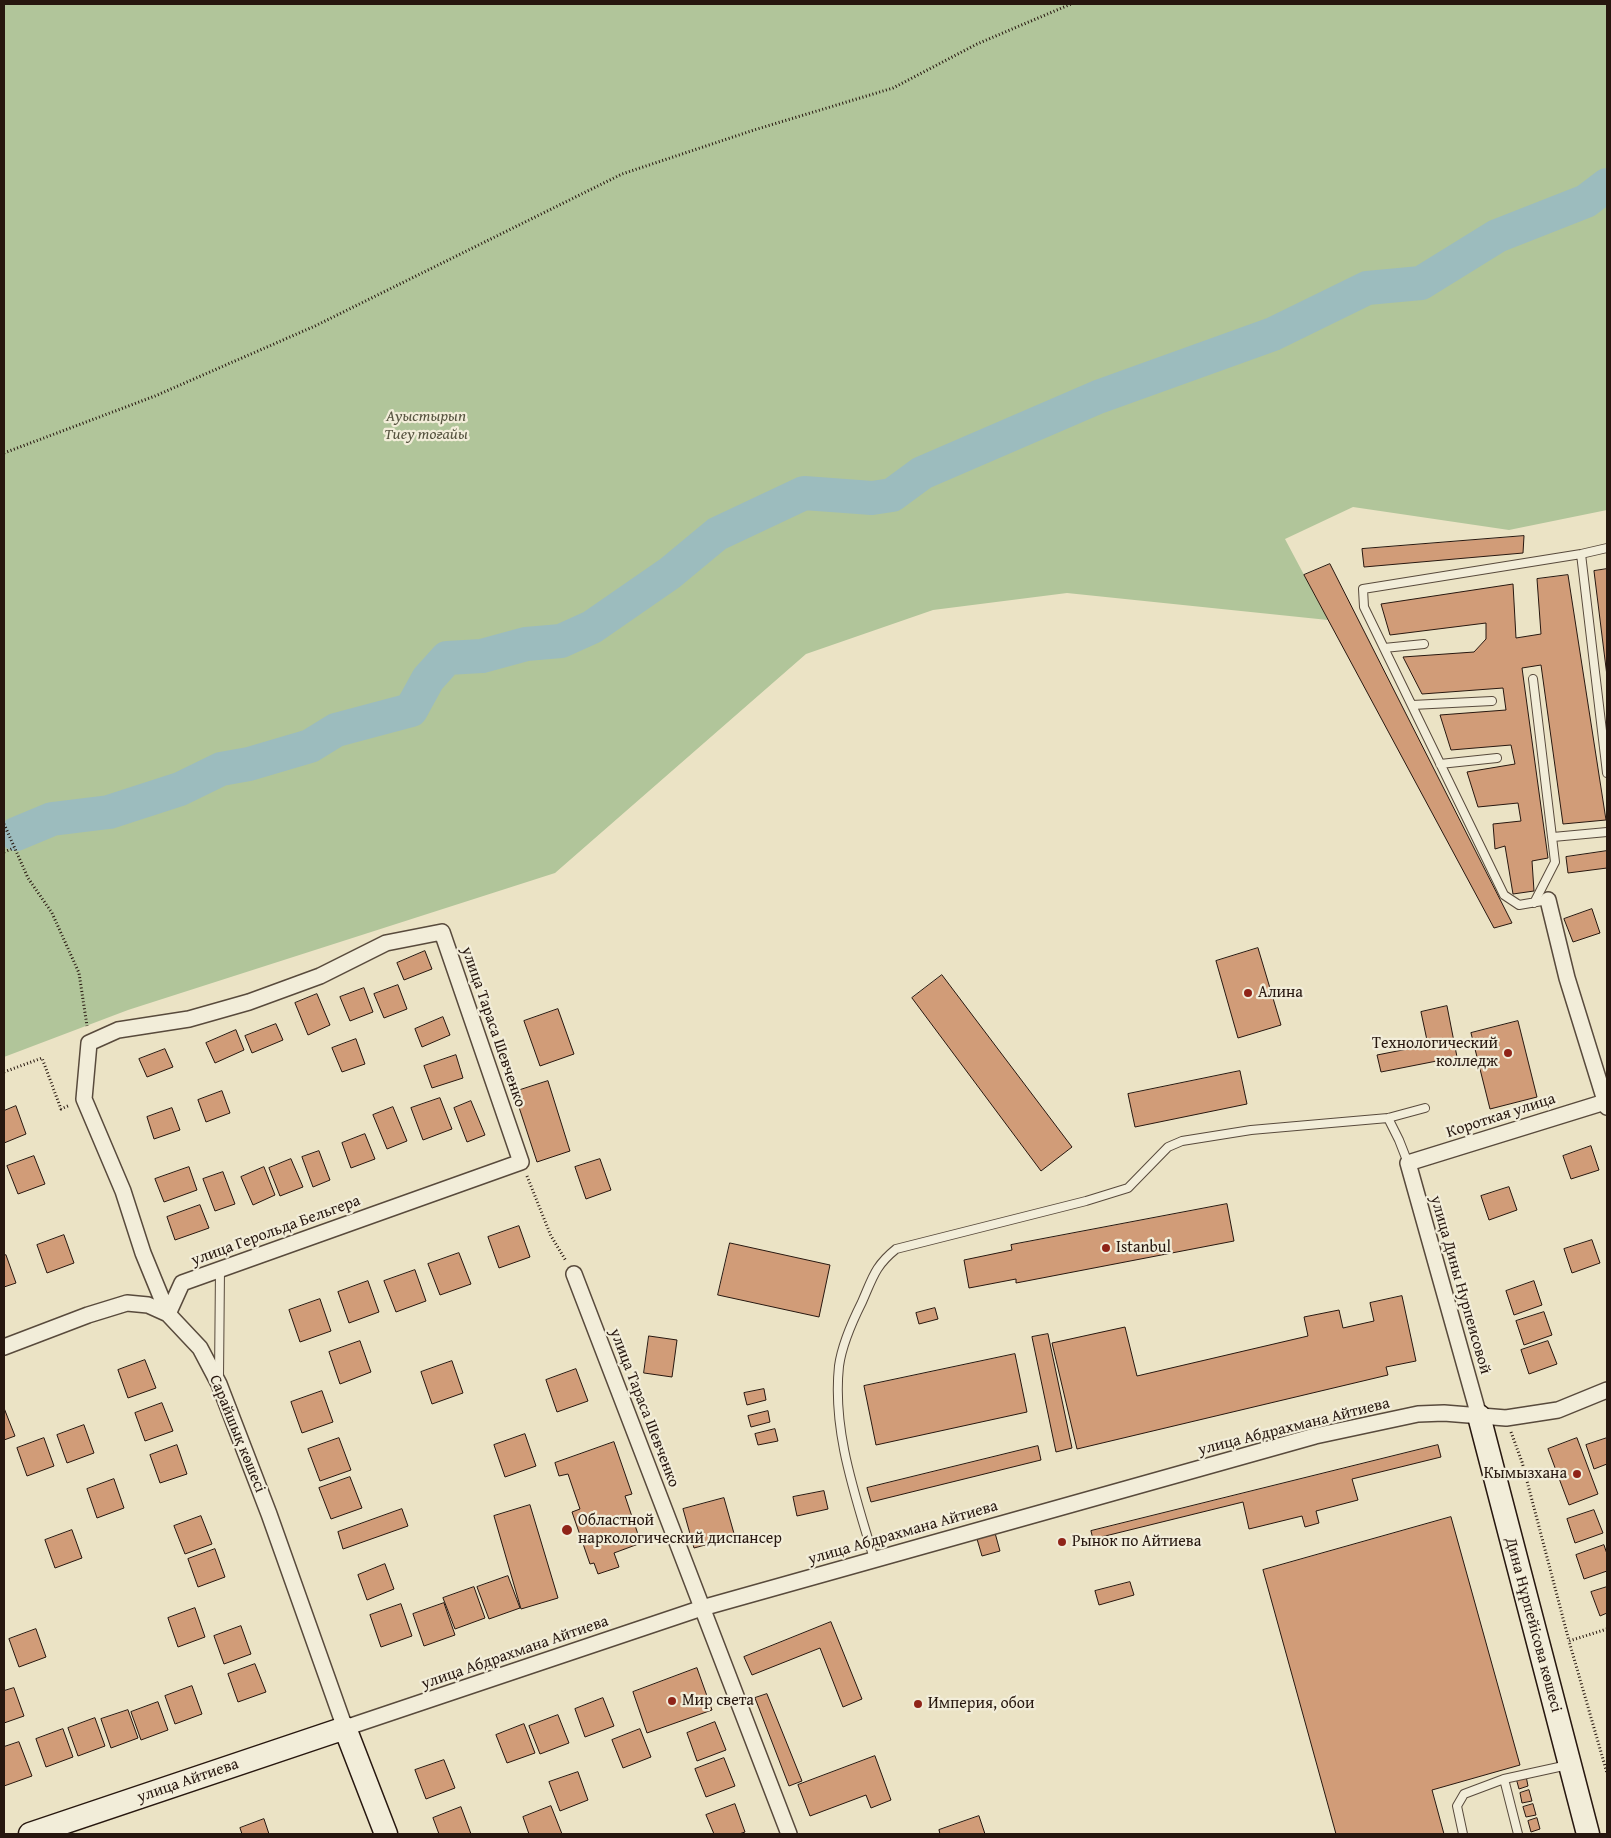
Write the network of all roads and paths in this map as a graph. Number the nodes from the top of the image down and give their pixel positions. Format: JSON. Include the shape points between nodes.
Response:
{"nodes":[{"id":1,"x":1071,"y":4,"type":"edge"},
{"id":2,"x":4,"y":452,"type":"edge"},
{"id":3,"x":1607,"y":548,"type":"edge"},
{"id":4,"x":1581,"y":554,"type":"junction"},
{"id":5,"x":1424,"y":644,"type":"dead end"},
{"id":6,"x":1384,"y":648,"type":"junction"},
{"id":7,"x":1533,"y":679,"type":"dead end"},
{"id":8,"x":1492,"y":701,"type":"dead end"},
{"id":9,"x":1412,"y":705,"type":"junction"},
{"id":10,"x":1498,"y":758,"type":"dead end"},
{"id":11,"x":1440,"y":764,"type":"junction"},
{"id":12,"x":1607,"y":773,"type":"edge"},
{"id":13,"x":4,"y":824,"type":"edge"},
{"id":14,"x":1607,"y":832,"type":"edge"},
{"id":15,"x":1553,"y":837,"type":"junction"},
{"id":16,"x":14,"y":848,"type":"junction"},
{"id":17,"x":4,"y":852,"type":"edge"},
{"id":18,"x":1541,"y":902,"type":"junction"},
{"id":19,"x":89,"y":1043,"type":"junction"},
{"id":20,"x":4,"y":1072,"type":"edge"},
{"id":21,"x":84,"y":1099,"type":"junction"},
{"id":22,"x":1606,"y":1104,"type":"edge"},
{"id":23,"x":1425,"y":1108,"type":"dead end"},
{"id":24,"x":1388,"y":1118,"type":"junction"},
{"id":25,"x":521,"y":1162,"type":"junction"},
{"id":26,"x":1408,"y":1163,"type":"junction"},
{"id":27,"x":220,"y":1269,"type":"junction"},
{"id":28,"x":574,"y":1274,"type":"joint"},
{"id":29,"x":168,"y":1314,"type":"junction"},
{"id":30,"x":4,"y":1347,"type":"edge"},
{"id":31,"x":218,"y":1384,"type":"junction"},
{"id":32,"x":1607,"y":1390,"type":"edge"},
{"id":33,"x":1479,"y":1416,"type":"junction"},
{"id":34,"x":1506,"y":1418,"type":"junction"},
{"id":35,"x":874,"y":1559,"type":"junction"},
{"id":36,"x":702,"y":1608,"type":"junction"},
{"id":37,"x":1607,"y":1629,"type":"edge"},
{"id":38,"x":1569,"y":1641,"type":"junction"},
{"id":39,"x":345,"y":1728,"type":"junction"},
{"id":40,"x":1570,"y":1764,"type":"junction"},
{"id":41,"x":1607,"y":1773,"type":"edge"},
{"id":42,"x":1504,"y":1779,"type":"junction"},
{"id":43,"x":30,"y":1834,"type":"edge"},
{"id":44,"x":386,"y":1834,"type":"edge"},
{"id":45,"x":789,"y":1834,"type":"edge"},
{"id":46,"x":1463,"y":1834,"type":"edge"},
{"id":47,"x":1518,"y":1834,"type":"edge"},
{"id":48,"x":1588,"y":1834,"type":"edge"}],
"edges":[{"from":1,"to":2,"type":"path","via":[[977,44],[893,88],[622,174],[315,326],[155,396]]},
{"from":3,"to":4,"type":"lane"},
{"from":4,"to":6,"type":"lane","via":[[1363,589],[1364,607]]},
{"from":4,"to":12,"type":"lane"},
{"from":5,"to":6,"type":"lane"},
{"from":6,"to":9,"type":"lane"},
{"from":7,"to":15,"type":"lane"},
{"from":8,"to":9,"type":"lane"},
{"from":9,"to":11,"type":"lane"},
{"from":10,"to":11,"type":"lane"},
{"from":11,"to":18,"type":"lane","via":[[1504,895],[1519,904]]},
{"from":13,"to":16,"type":"path"},
{"from":14,"to":15,"type":"lane"},
{"from":15,"to":18,"type":"lane","via":[[1555,862]]},
{"from":16,"to":17,"type":"path"},
{"from":16,"to":19,"type":"path","via":[[28,878],[52,913],[79,972]]},
{"from":18,"to":22,"type":"street"},
{"from":19,"to":21,"type":"street","name":"Сарайшық көшесі"},
{"from":19,"to":25,"type":"street","name":"улица Тараса Шевченко","via":[[118,1030],[189,1020],[249,1002],[320,976],[386,943],[442,932]]},
{"from":20,"to":21,"type":"path","via":[[42,1058],[61,1110]]},
{"from":21,"to":29,"type":"street","name":"Сарайшық көшесі","via":[[123,1191],[143,1253]]},
{"from":22,"to":26,"type":"street","name":"Короткая улица"},
{"from":23,"to":24,"type":"lane"},
{"from":24,"to":26,"type":"lane"},
{"from":24,"to":35,"type":"lane","via":[[1250,1130],[1182,1141],[1168,1147],[1128,1188],[896,1249],[880,1262],[850,1326],[840,1364],[837,1400],[850,1473]]},
{"from":25,"to":27,"type":"street","name":"улица Герольда Бельгера"},
{"from":25,"to":28,"type":"path","via":[[551,1236]]},
{"from":26,"to":33,"type":"street","name":"улица Дины Нурпеисовой"},
{"from":27,"to":29,"type":"street","name":"улица Герольда Бельгера","via":[[182,1283]]},
{"from":27,"to":31,"type":"lane"},
{"from":28,"to":36,"type":"street","name":"улица Тараса Шевченко"},
{"from":29,"to":30,"type":"street","via":[[148,1305],[127,1303]]},
{"from":29,"to":31,"type":"street","name":"Сарайшық көшесі","via":[[200,1348]]},
{"from":31,"to":39,"type":"street","name":"Сарайшық көшесі","via":[[269,1514]]},
{"from":32,"to":34,"type":"street","name":"улица Абдрахмана Айтиева","via":[[1558,1410]]},
{"from":33,"to":34,"type":"street","name":"улица Абдрахмана Айтиева"},
{"from":33,"to":35,"type":"street","name":"улица Абдрахмана Айтиева","via":[[1418,1414],[1315,1436]]},
{"from":33,"to":40,"type":"street","name":"Дина Нұрпейісова көшесі"},
{"from":34,"to":38,"type":"path","via":[[1522,1462]]},
{"from":35,"to":36,"type":"street","name":"улица Абдрахмана Айтиева"},
{"from":36,"to":39,"type":"street","name":"улица Абдрахмана Айтиева"},
{"from":36,"to":45,"type":"street","name":"улица Тараса Шевченко"},
{"from":37,"to":38,"type":"path"},
{"from":38,"to":41,"type":"path"},
{"from":39,"to":43,"type":"street","name":"улица Айтиева"},
{"from":39,"to":44,"type":"street","name":"Сарайшық көшесі"},
{"from":40,"to":42,"type":"lane"},
{"from":40,"to":48,"type":"street","name":"Дина Нұрпейісова көшесі"},
{"from":42,"to":46,"type":"lane","via":[[1464,1794],[1458,1806]]},
{"from":42,"to":47,"type":"lane"}]}
